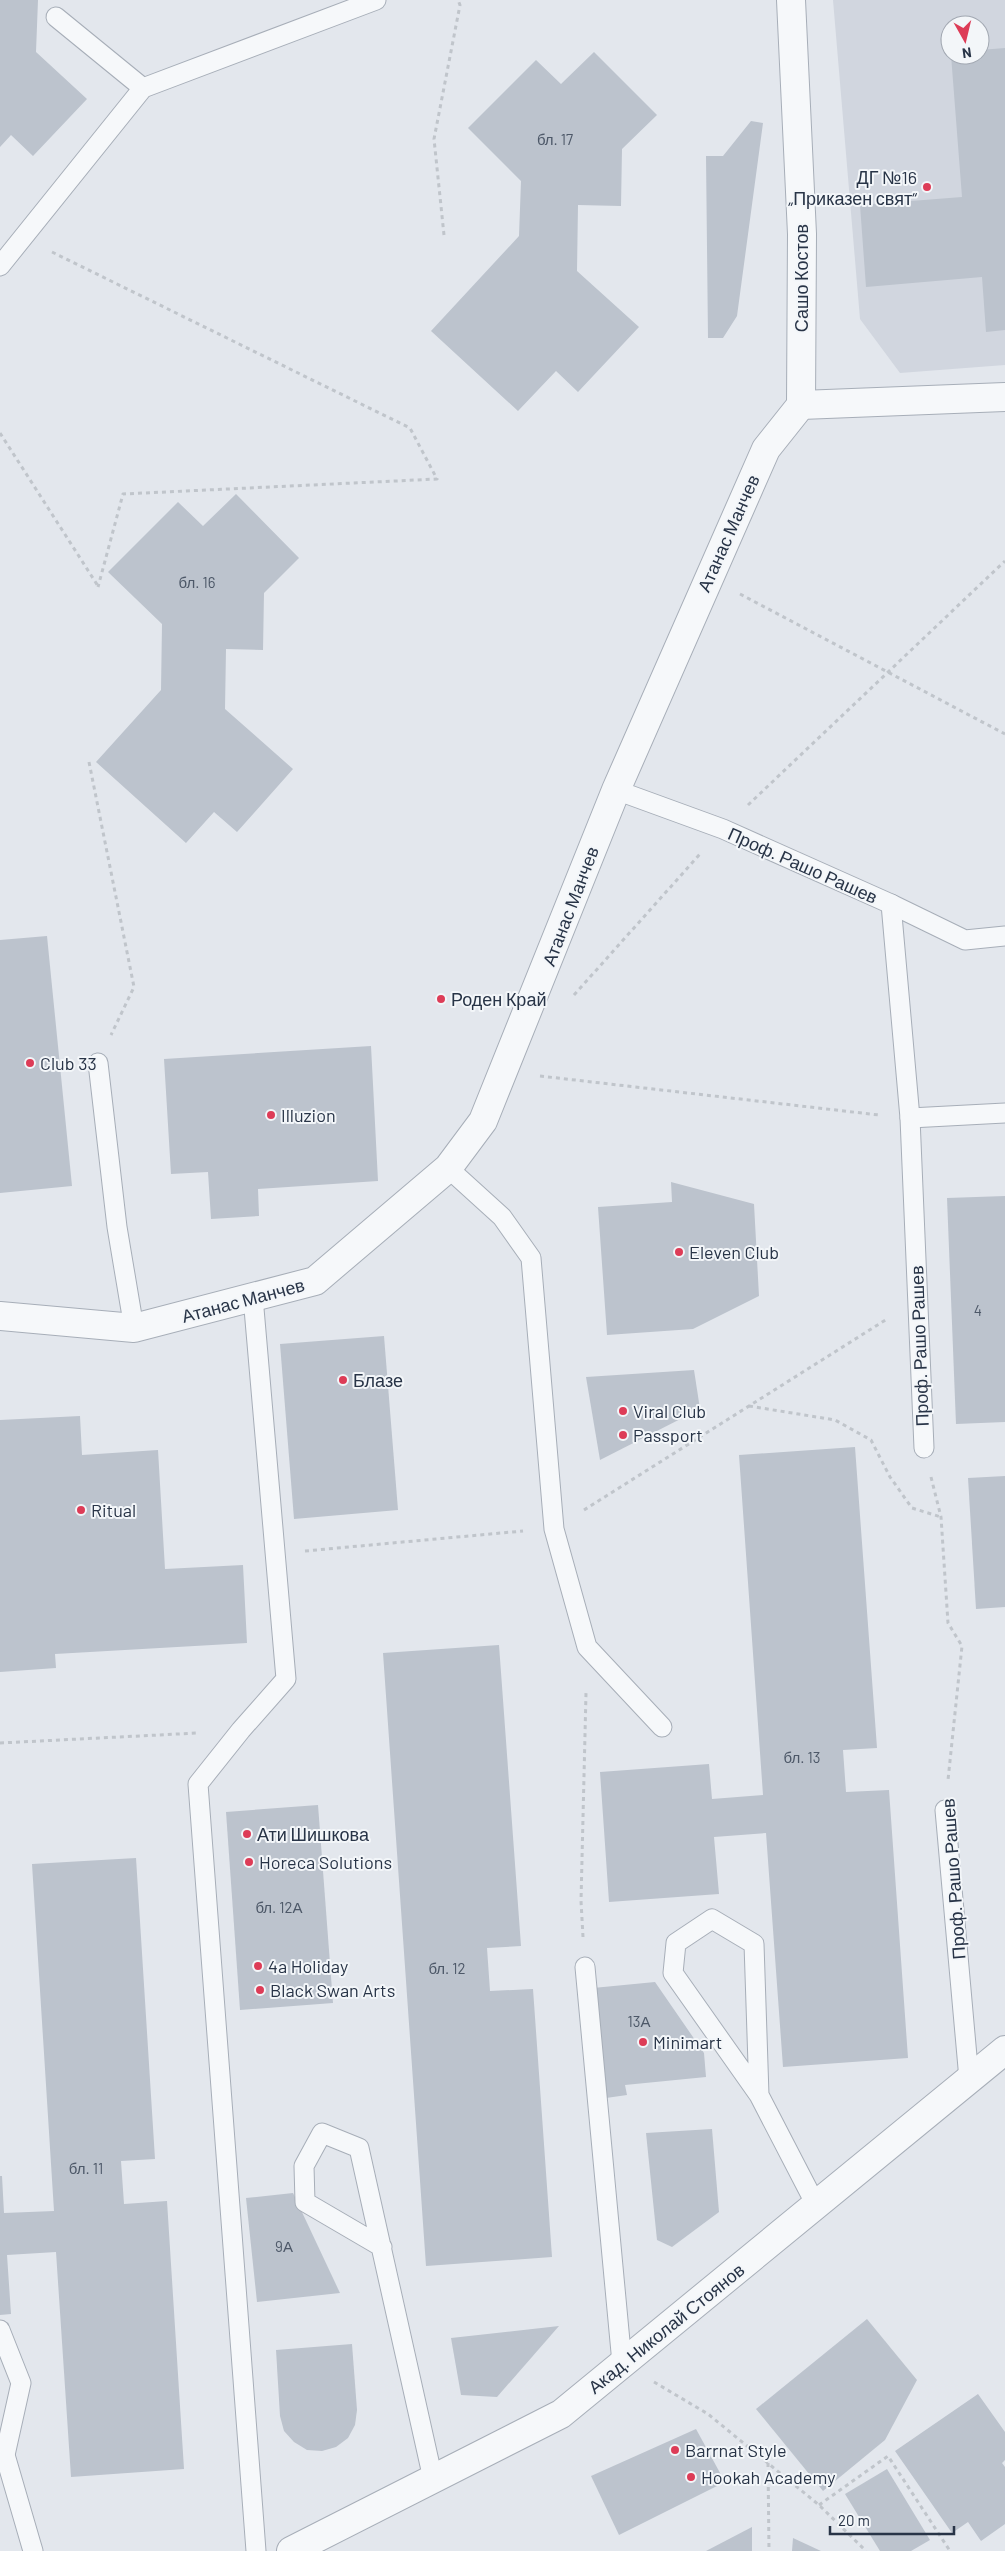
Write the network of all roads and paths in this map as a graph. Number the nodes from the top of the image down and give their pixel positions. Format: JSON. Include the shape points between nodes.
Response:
{"nodes":[{"id":1,"x":376,"y":0,"type":"edge"},
{"id":2,"x":458,"y":0,"type":"edge"},
{"id":3,"x":791,"y":0,"type":"edge"},
{"id":4,"x":56,"y":17,"type":"dead end"},
{"id":5,"x":143,"y":88,"type":"junction"},
{"id":6,"x":444,"y":236,"type":"dead end"},
{"id":7,"x":23,"y":237,"type":"junction"},
{"id":8,"x":0,"y":266,"type":"edge"},
{"id":9,"x":1005,"y":397,"type":"edge"},
{"id":10,"x":801,"y":406,"type":"junction"},
{"id":11,"x":0,"y":433,"type":"edge"},
{"id":12,"x":1005,"y":561,"type":"edge"},
{"id":13,"x":709,"y":577,"type":"junction"},
{"id":14,"x":888,"y":674,"type":"junction"},
{"id":15,"x":1005,"y":734,"type":"edge"},
{"id":16,"x":89,"y":762,"type":"dead end"},
{"id":17,"x":616,"y":790,"type":"junction"},
{"id":18,"x":723,"y":829,"type":"junction"},
{"id":19,"x":891,"y":904,"type":"junction"},
{"id":20,"x":1005,"y":936,"type":"edge"},
{"id":21,"x":571,"y":998,"type":"dead end"},
{"id":22,"x":98,"y":1063,"type":"joint"},
{"id":23,"x":505,"y":1072,"type":"junction"},
{"id":24,"x":1005,"y":1113,"type":"edge"},
{"id":25,"x":910,"y":1118,"type":"junction"},
{"id":26,"x":448,"y":1168,"type":"junction"},
{"id":27,"x":253,"y":1298,"type":"junction"},
{"id":28,"x":917,"y":1300,"type":"junction"},
{"id":29,"x":0,"y":1316,"type":"edge"},
{"id":30,"x":134,"y":1328,"type":"junction"},
{"id":31,"x":748,"y":1406,"type":"junction"},
{"id":32,"x":924,"y":1448,"type":"joint"},
{"id":33,"x":941,"y":1517,"type":"junction"},
{"id":34,"x":554,"y":1529,"type":"junction"},
{"id":35,"x":276,"y":1554,"type":"junction"},
{"id":36,"x":587,"y":1647,"type":"junction"},
{"id":37,"x":662,"y":1727,"type":"dead end"},
{"id":38,"x":241,"y":1730,"type":"junction"},
{"id":39,"x":0,"y":1743,"type":"edge"},
{"id":40,"x":945,"y":1810,"type":"joint"},
{"id":41,"x":581,"y":1901,"type":"dead end"},
{"id":42,"x":585,"y":1967,"type":"dead end"},
{"id":43,"x":1005,"y":2050,"type":"edge"},
{"id":44,"x":969,"y":2079,"type":"junction"},
{"id":45,"x":759,"y":2095,"type":"junction"},
{"id":46,"x":816,"y":2205,"type":"junction"},
{"id":47,"x":382,"y":2246,"type":"junction"},
{"id":48,"x":0,"y":2330,"type":"edge"},
{"id":49,"x":622,"y":2363,"type":"junction"},
{"id":50,"x":2,"y":2452,"type":"edge"},
{"id":51,"x":768,"y":2463,"type":"junction"},
{"id":52,"x":433,"y":2479,"type":"junction"},
{"id":53,"x":819,"y":2505,"type":"junction"},
{"id":54,"x":33,"y":2551,"type":"edge"},
{"id":55,"x":256,"y":2551,"type":"edge"},
{"id":56,"x":291,"y":2551,"type":"edge"},
{"id":57,"x":769,"y":2551,"type":"edge"},
{"id":58,"x":866,"y":2551,"type":"edge"},
{"id":59,"x":950,"y":2551,"type":"edge"}],
"edges":[{"from":1,"to":5,"type":"lane"},
{"from":2,"to":6,"type":"path","via":[[460,5],[434,139]]},
{"from":3,"to":10,"type":"street","name":"Сашо Костов","via":[[802,234]]},
{"from":4,"to":5,"type":"lane"},
{"from":5,"to":7,"type":"lane"},
{"from":7,"to":8,"type":"lane"},
{"from":7,"to":11,"type":"path","via":[[410,428],[437,480],[124,494],[98,587]]},
{"from":9,"to":10,"type":"street"},
{"from":10,"to":13,"type":"street","name":"Атанас Манчев","via":[[766,449]]},
{"from":12,"to":14,"type":"path"},
{"from":13,"to":14,"type":"path"},
{"from":13,"to":17,"type":"street","name":"Атанас Манчев"},
{"from":14,"to":15,"type":"path"},
{"from":14,"to":18,"type":"path"},
{"from":16,"to":22,"type":"path","via":[[134,986]]},
{"from":17,"to":18,"type":"lane","name":"Проф. Рашо Рашев"},
{"from":17,"to":23,"type":"street","name":"Атанас Манчев"},
{"from":18,"to":19,"type":"lane","name":"Проф. Рашо Рашев"},
{"from":18,"to":21,"type":"path"},
{"from":19,"to":20,"type":"lane","via":[[965,940]]},
{"from":19,"to":25,"type":"lane","name":"Проф. Рашо Рашев"},
{"from":22,"to":30,"type":"lane","via":[[117,1227]]},
{"from":23,"to":25,"type":"path"},
{"from":23,"to":26,"type":"street","name":"Атанас Манчев","via":[[483,1121]]},
{"from":24,"to":25,"type":"lane"},
{"from":25,"to":28,"type":"lane","name":"Проф. Рашо Рашев"},
{"from":26,"to":27,"type":"street","name":"Атанас Манчев","via":[[315,1281]]},
{"from":26,"to":34,"type":"lane","via":[[502,1217],[531,1258]]},
{"from":27,"to":30,"type":"street","name":"Атанас Манчев"},
{"from":27,"to":35,"type":"lane"},
{"from":28,"to":31,"type":"path"},
{"from":28,"to":32,"type":"lane","name":"Проф. Рашо Рашев"},
{"from":29,"to":30,"type":"street","name":"Атанас Манчев"},
{"from":31,"to":33,"type":"path","via":[[835,1420],[871,1440],[890,1477],[912,1508]]},
{"from":31,"to":34,"type":"path"},
{"from":32,"to":33,"type":"path","name":"Проф. Рашо Рашев"},
{"from":33,"to":40,"type":"path","name":"Проф. Рашо Рашев","via":[[948,1623],[962,1646]]},
{"from":34,"to":35,"type":"path"},
{"from":34,"to":36,"type":"lane"},
{"from":35,"to":38,"type":"lane","via":[[286,1680]]},
{"from":36,"to":37,"type":"lane"},
{"from":36,"to":41,"type":"path"},
{"from":38,"to":39,"type":"path"},
{"from":38,"to":55,"type":"lane","via":[[198,1784]]},
{"from":40,"to":44,"type":"lane","name":"Проф. Рашо Рашев"},
{"from":42,"to":49,"type":"lane"},
{"from":43,"to":44,"type":"street","name":"Акад. Николай Стоянов"},
{"from":44,"to":46,"type":"street","name":"Акад. Николай Стоянов"},
{"from":45,"to":45,"type":"lane","via":[[754,1944],[712,1919],[676,1943],[673,1973]]},
{"from":45,"to":46,"type":"lane"},
{"from":46,"to":49,"type":"street","name":"Акад. Николай Стоянов"},
{"from":47,"to":47,"type":"lane","via":[[359,2148],[322,2133],[304,2166],[304,2202]]},
{"from":47,"to":52,"type":"lane"},
{"from":48,"to":50,"type":"lane","via":[[21,2383]]},
{"from":49,"to":51,"type":"path","via":[[708,2414]]},
{"from":49,"to":52,"type":"street","name":"Акад. Николай Стоянов","via":[[561,2414]]},
{"from":50,"to":54,"type":"lane"},
{"from":51,"to":53,"type":"path"},
{"from":51,"to":57,"type":"path"},
{"from":52,"to":56,"type":"street","name":"Акад. Николай Стоянов"},
{"from":53,"to":58,"type":"path"},
{"from":53,"to":59,"type":"path","via":[[888,2456]]}]}
